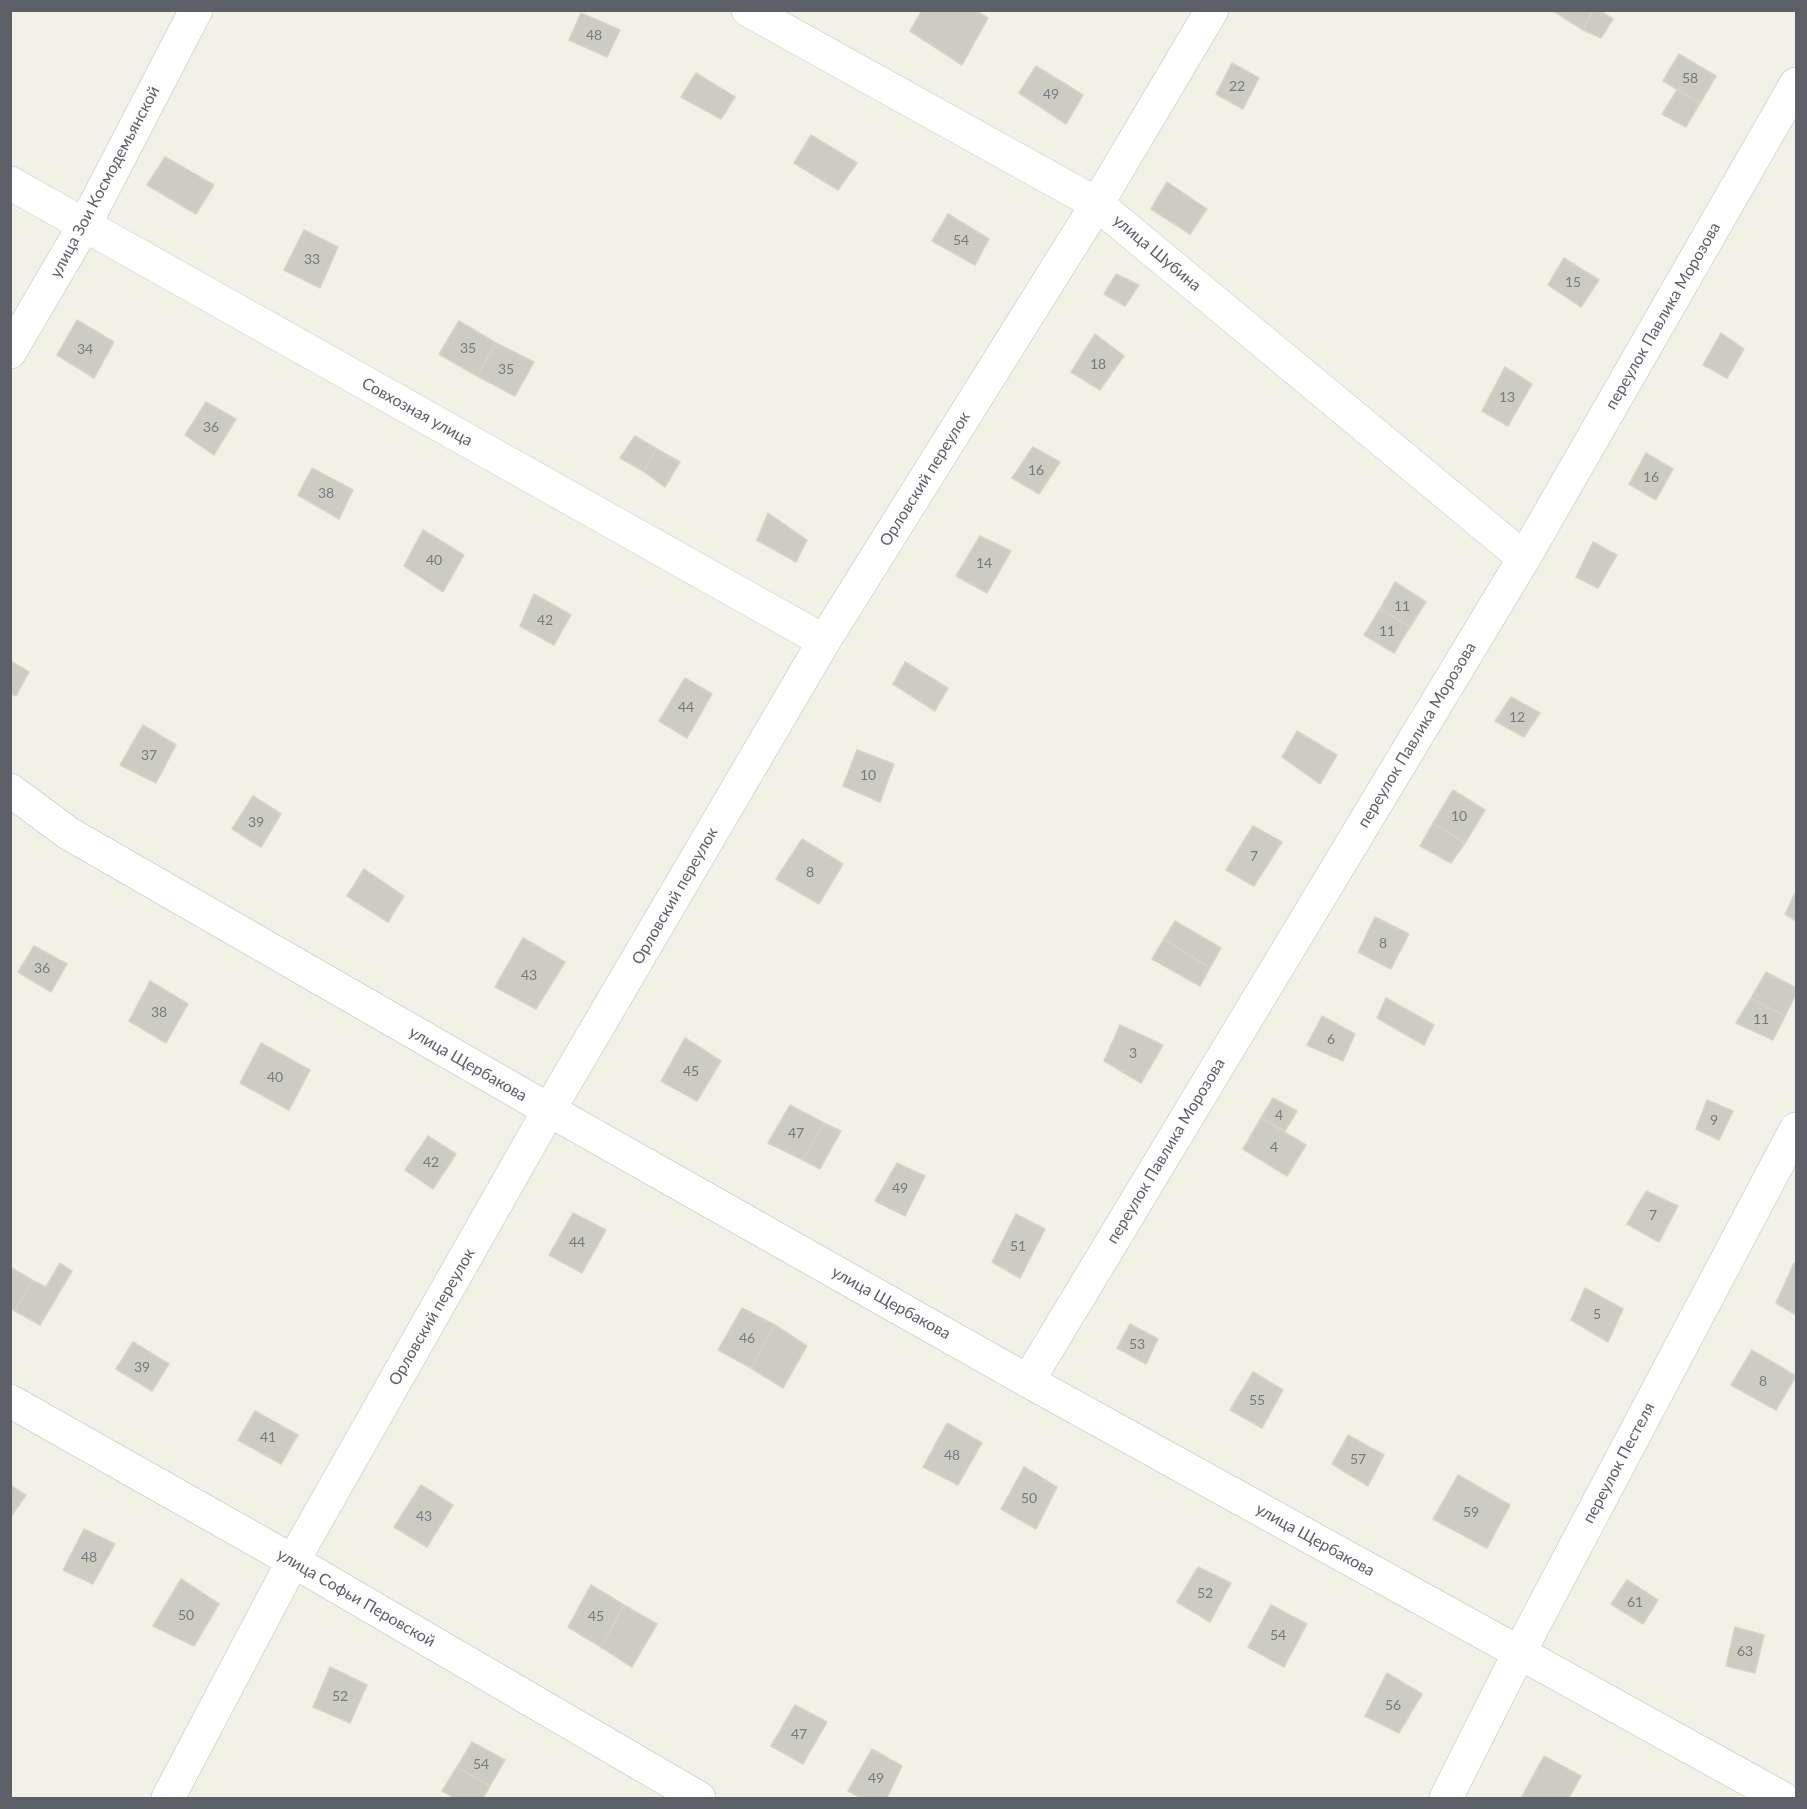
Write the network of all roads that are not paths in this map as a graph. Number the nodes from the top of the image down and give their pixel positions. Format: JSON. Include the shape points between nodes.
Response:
{"nodes":[{"id":1,"x":196,"y":10,"type":"edge"},
{"id":2,"x":748,"y":10,"type":"edge"},
{"id":3,"x":1212,"y":10,"type":"edge"},
{"id":4,"x":1797,"y":84,"type":"edge"},
{"id":5,"x":10,"y":183,"type":"edge"},
{"id":6,"x":1097,"y":204,"type":"junction"},
{"id":7,"x":85,"y":224,"type":"junction"},
{"id":8,"x":10,"y":352,"type":"edge"},
{"id":9,"x":1524,"y":558,"type":"junction"},
{"id":10,"x":824,"y":641,"type":"junction"},
{"id":11,"x":10,"y":790,"type":"edge"},
{"id":12,"x":549,"y":1110,"type":"junction"},
{"id":13,"x":1797,"y":1129,"type":"edge"},
{"id":14,"x":1028,"y":1381,"type":"junction"},
{"id":15,"x":10,"y":1401,"type":"edge"},
{"id":16,"x":293,"y":1561,"type":"junction"},
{"id":17,"x":1519,"y":1653,"type":"junction"},
{"id":18,"x":168,"y":1798,"type":"edge"},
{"id":19,"x":699,"y":1798,"type":"edge"},
{"id":20,"x":1446,"y":1798,"type":"edge"},
{"id":21,"x":1782,"y":1798,"type":"edge"}],
"edges":[{"from":1,"to":7,"type":"street","name":"улица Зои Космодемьянской"},
{"from":2,"to":6,"type":"street","name":"улица Шубина"},
{"from":3,"to":6,"type":"street","name":"Орловский переулок"},
{"from":4,"to":9,"type":"street","name":"переулок Павлика Морозова"},
{"from":5,"to":7,"type":"street","name":"Совхозная улица"},
{"from":6,"to":9,"type":"street","name":"улица Шубина"},
{"from":6,"to":10,"type":"street","name":"Орловский переулок"},
{"from":7,"to":8,"type":"street","name":"улица Зои Космодемьянской"},
{"from":7,"to":10,"type":"street","name":"Совхозная улица"},
{"from":9,"to":14,"type":"street","name":"переулок Павлика Морозова"},
{"from":10,"to":12,"type":"street","name":"Орловский переулок"},
{"from":11,"to":12,"type":"street","name":"улица Щербакова","via":[[68,833]]},
{"from":12,"to":14,"type":"street","name":"улица Щербакова"},
{"from":12,"to":16,"type":"street","name":"Орловский переулок"},
{"from":13,"to":17,"type":"street","name":"переулок Пестеля"},
{"from":14,"to":17,"type":"street","name":"улица Щербакова"},
{"from":15,"to":16,"type":"street","name":"улица Софьи Перовской"},
{"from":16,"to":18,"type":"street","name":"Орловский переулок"},
{"from":16,"to":19,"type":"street","name":"улица Софьи Перовской"},
{"from":17,"to":20,"type":"street","name":"переулок Пестеля"},
{"from":17,"to":21,"type":"street","name":"улица Щербакова"}]}
